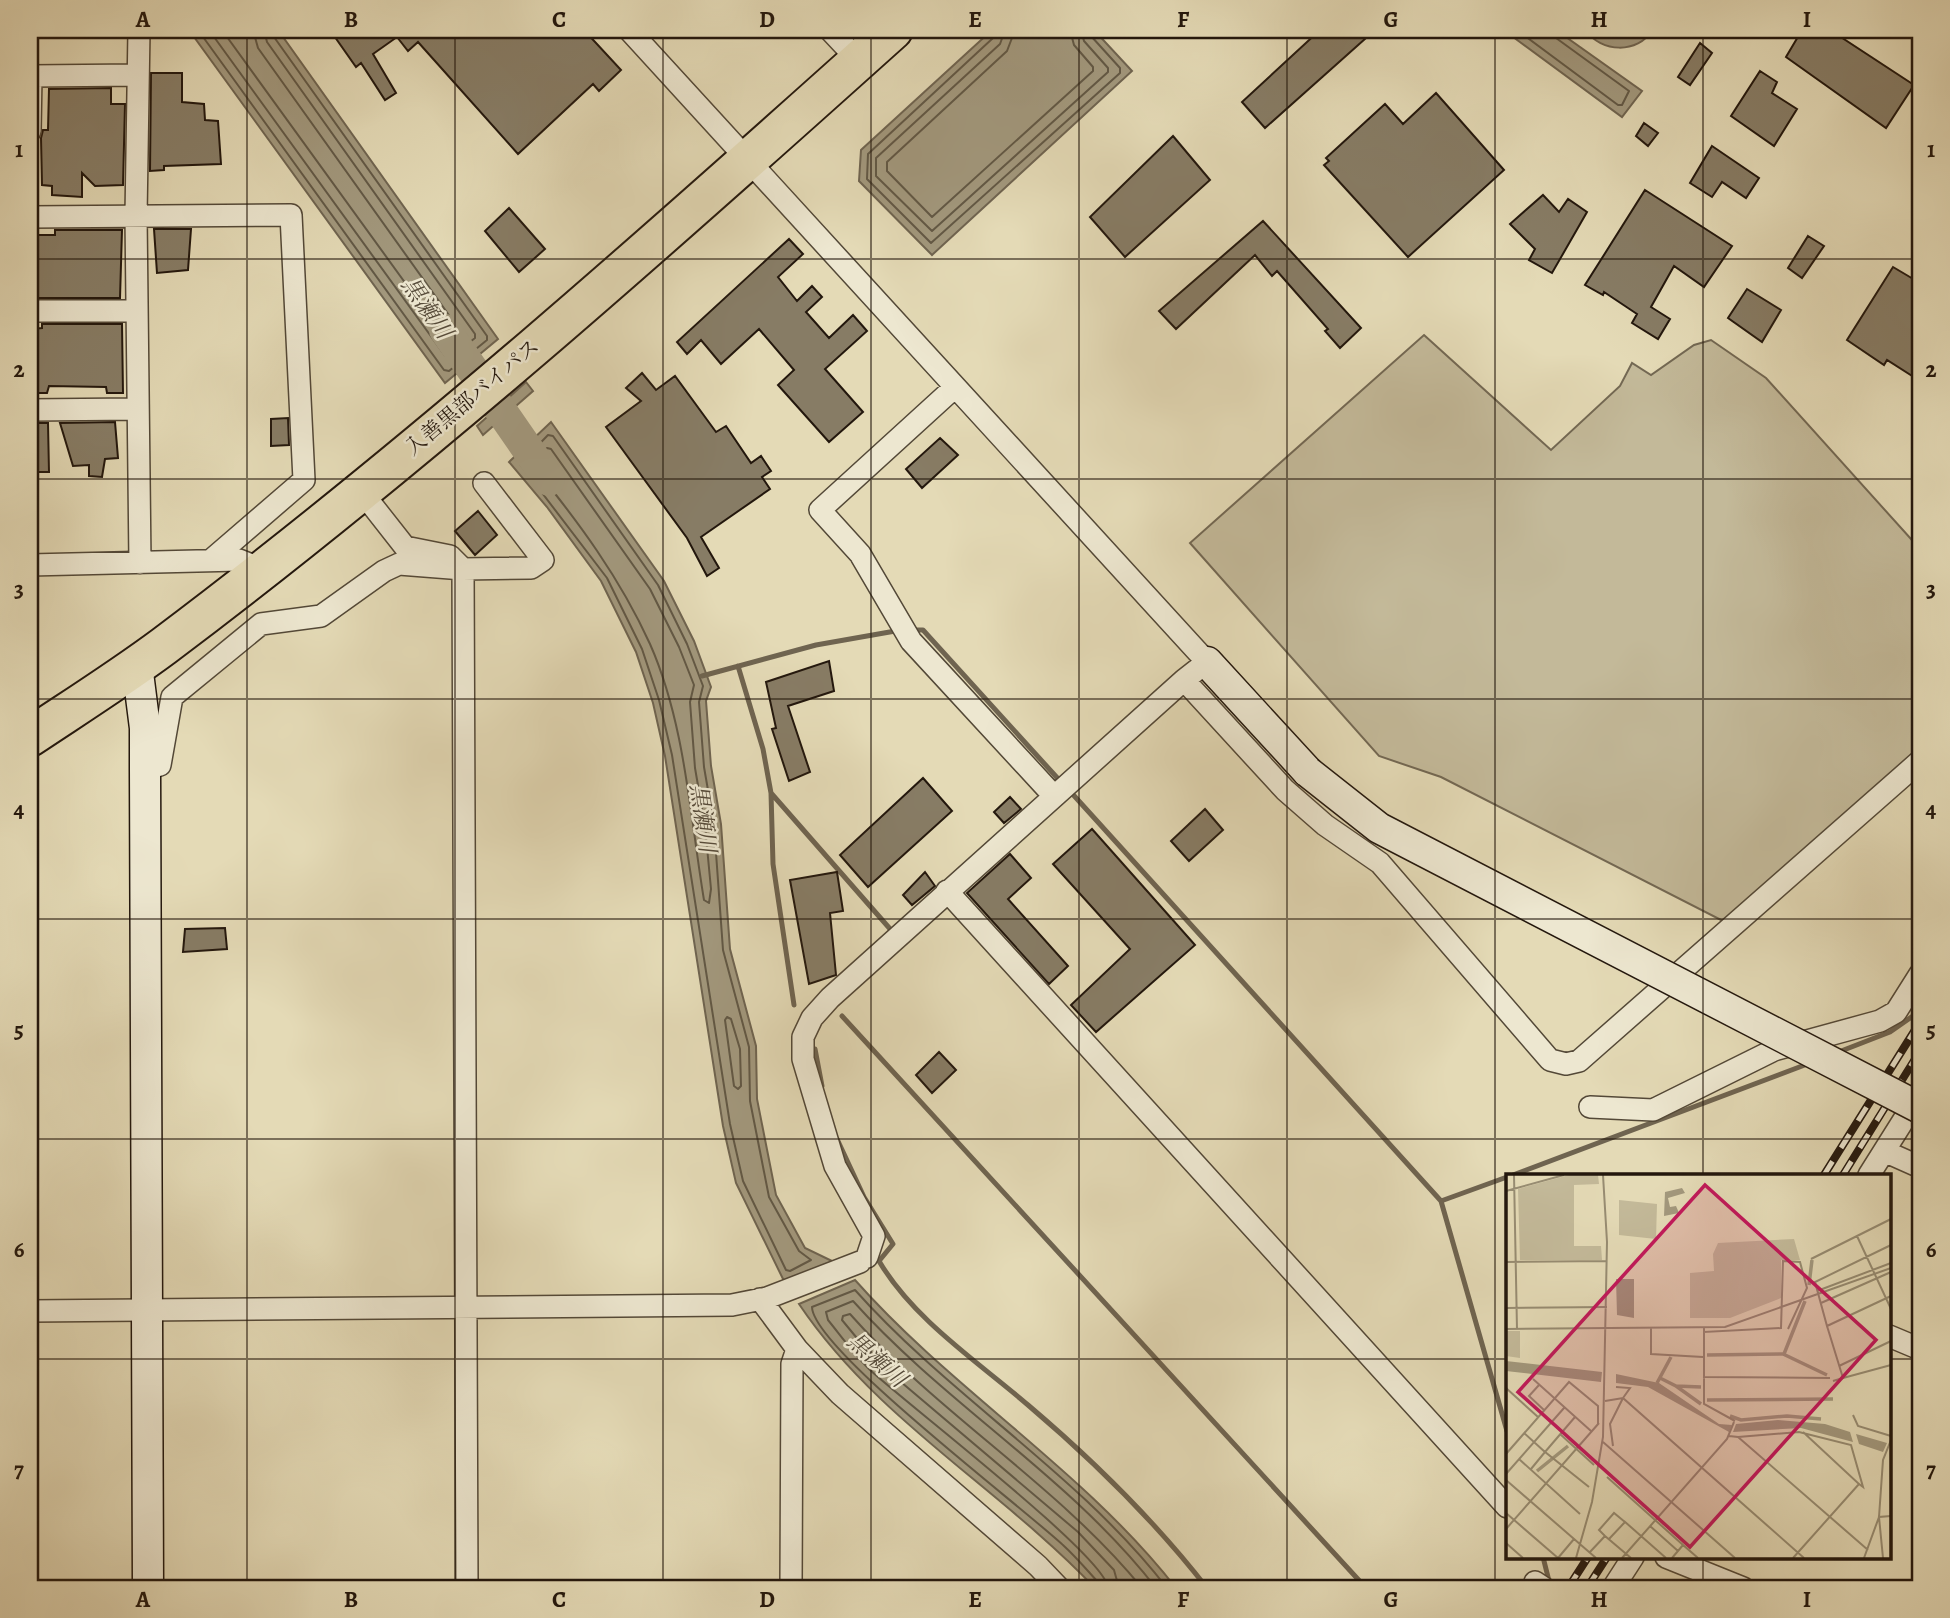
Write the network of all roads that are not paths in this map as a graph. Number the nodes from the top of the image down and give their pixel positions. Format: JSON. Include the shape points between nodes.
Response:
{"nodes":[{"id":1,"x":139,"y":30,"type":"edge"},
{"id":2,"x":629,"y":30,"type":"edge"},
{"id":3,"x":830,"y":30,"type":"edge"},
{"id":4,"x":893,"y":30,"type":"edge"},
{"id":5,"x":859,"y":61,"type":"junction"},
{"id":6,"x":138,"y":75,"type":"junction"},
{"id":7,"x":30,"y":131,"type":"edge"},
{"id":8,"x":747,"y":159,"type":"junction"},
{"id":9,"x":136,"y":216,"type":"junction"},
{"id":10,"x":30,"y":217,"type":"edge"},
{"id":11,"x":30,"y":311,"type":"edge"},
{"id":12,"x":136,"y":311,"type":"junction"},
{"id":13,"x":955,"y":387,"type":"junction"},
{"id":14,"x":136,"y":409,"type":"junction"},
{"id":15,"x":30,"y":410,"type":"edge"},
{"id":16,"x":484,"y":483,"type":"dead end"},
{"id":17,"x":361,"y":491,"type":"junction"},
{"id":18,"x":210,"y":561,"type":"junction"},
{"id":19,"x":140,"y":564,"type":"junction"},
{"id":20,"x":30,"y":565,"type":"edge"},
{"id":21,"x":262,"y":569,"type":"junction"},
{"id":22,"x":463,"y":569,"type":"junction"},
{"id":23,"x":1207,"y":662,"type":"junction"},
{"id":24,"x":137,"y":665,"type":"junction"},
{"id":25,"x":1184,"y":680,"type":"junction"},
{"id":26,"x":30,"y":737,"type":"edge"},
{"id":27,"x":1920,"y":761,"type":"edge"},
{"id":28,"x":145,"y":769,"type":"junction"},
{"id":29,"x":1053,"y":796,"type":"junction"},
{"id":30,"x":947,"y":891,"type":"junction"},
{"id":31,"x":1920,"y":974,"type":"edge"},
{"id":32,"x":1920,"y":1094,"type":"edge"},
{"id":33,"x":1590,"y":1107,"type":"dead end"},
{"id":34,"x":1920,"y":1108,"type":"edge"},
{"id":35,"x":1884,"y":1151,"type":"junction"},
{"id":36,"x":1920,"y":1167,"type":"edge"},
{"id":37,"x":1870,"y":1174,"type":"edge"},
{"id":38,"x":763,"y":1299,"type":"junction"},
{"id":39,"x":467,"y":1306,"type":"junction"},
{"id":40,"x":146,"y":1309,"type":"junction"},
{"id":41,"x":30,"y":1311,"type":"edge"},
{"id":42,"x":1890,"y":1336,"type":"edge"},
{"id":43,"x":797,"y":1349,"type":"junction"},
{"id":44,"x":1920,"y":1349,"type":"edge"},
{"id":45,"x":1506,"y":1506,"type":"edge"},
{"id":46,"x":1632,"y":1558,"type":"edge"},
{"id":47,"x":1668,"y":1558,"type":"edge"},
{"id":48,"x":148,"y":1588,"type":"edge"},
{"id":49,"x":467,"y":1588,"type":"edge"},
{"id":50,"x":790,"y":1588,"type":"edge"},
{"id":51,"x":1059,"y":1588,"type":"edge"},
{"id":52,"x":1613,"y":1588,"type":"edge"},
{"id":53,"x":1743,"y":1588,"type":"edge"}],
"edges":[{"from":1,"to":6,"type":"street"},
{"from":2,"to":8,"type":"street"},
{"from":3,"to":5,"type":"street"},
{"from":4,"to":5,"type":"highway","name":"入善黒部バイパス"},
{"from":5,"to":8,"type":"highway","name":"入善黒部バイパス"},
{"from":6,"to":7,"type":"street","via":[[31,76]]},
{"from":6,"to":9,"type":"street"},
{"from":8,"to":13,"type":"street"},
{"from":8,"to":17,"type":"highway","name":"入善黒部バイパス"},
{"from":9,"to":10,"type":"street"},
{"from":9,"to":12,"type":"street"},
{"from":9,"to":18,"type":"street","via":[[291,215],[304,481]]},
{"from":11,"to":12,"type":"street"},
{"from":12,"to":14,"type":"street"},
{"from":13,"to":23,"type":"street"},
{"from":13,"to":29,"type":"street","via":[[820,510],[860,554],[911,640]]},
{"from":14,"to":15,"type":"street"},
{"from":14,"to":19,"type":"street"},
{"from":16,"to":22,"type":"street","via":[[542,560],[531,568]]},
{"from":17,"to":21,"type":"highway","name":"入善黒部バイパス"},
{"from":17,"to":22,"type":"street","via":[[405,547],[450,556]]},
{"from":18,"to":19,"type":"street"},
{"from":18,"to":21,"type":"street","via":[[239,560]]},
{"from":19,"to":20,"type":"street"},
{"from":21,"to":24,"type":"highway","name":"入善黒部バイパス"},
{"from":22,"to":28,"type":"street","via":[[399,564],[321,616],[261,624],[172,697],[160,765]]},
{"from":22,"to":39,"type":"street"},
{"from":23,"to":25,"type":"street"},
{"from":23,"to":34,"type":"street","bridge":true,"via":[[1308,772],[1379,828]]},
{"from":24,"to":26,"type":"highway","name":"入善黒部バイパス"},
{"from":24,"to":28,"type":"street"},
{"from":25,"to":27,"type":"street","via":[[1285,790],[1380,863],[1550,1060],[1566,1064],[1579,1061]]},
{"from":25,"to":29,"type":"street"},
{"from":28,"to":40,"type":"street"},
{"from":29,"to":30,"type":"street"},
{"from":30,"to":38,"type":"street","via":[[830,998],[803,1037],[803,1059],[835,1167],[874,1236],[863,1259]]},
{"from":30,"to":45,"type":"street"},
{"from":31,"to":33,"type":"street","via":[[1896,1012],[1880,1021],[1773,1050],[1653,1110]]},
{"from":32,"to":35,"type":"street"},
{"from":35,"to":36,"type":"street"},
{"from":35,"to":37,"type":"street"},
{"from":38,"to":39,"type":"street","via":[[732,1305]]},
{"from":38,"to":43,"type":"street"},
{"from":39,"to":40,"type":"street"},
{"from":39,"to":49,"type":"street"},
{"from":40,"to":41,"type":"street"},
{"from":40,"to":48,"type":"street"},
{"from":42,"to":44,"type":"street"},
{"from":43,"to":50,"type":"street","via":[[792,1364]]},
{"from":43,"to":51,"type":"street","via":[[840,1394]]},
{"from":46,"to":52,"type":"street"},
{"from":47,"to":53,"type":"street"}]}
